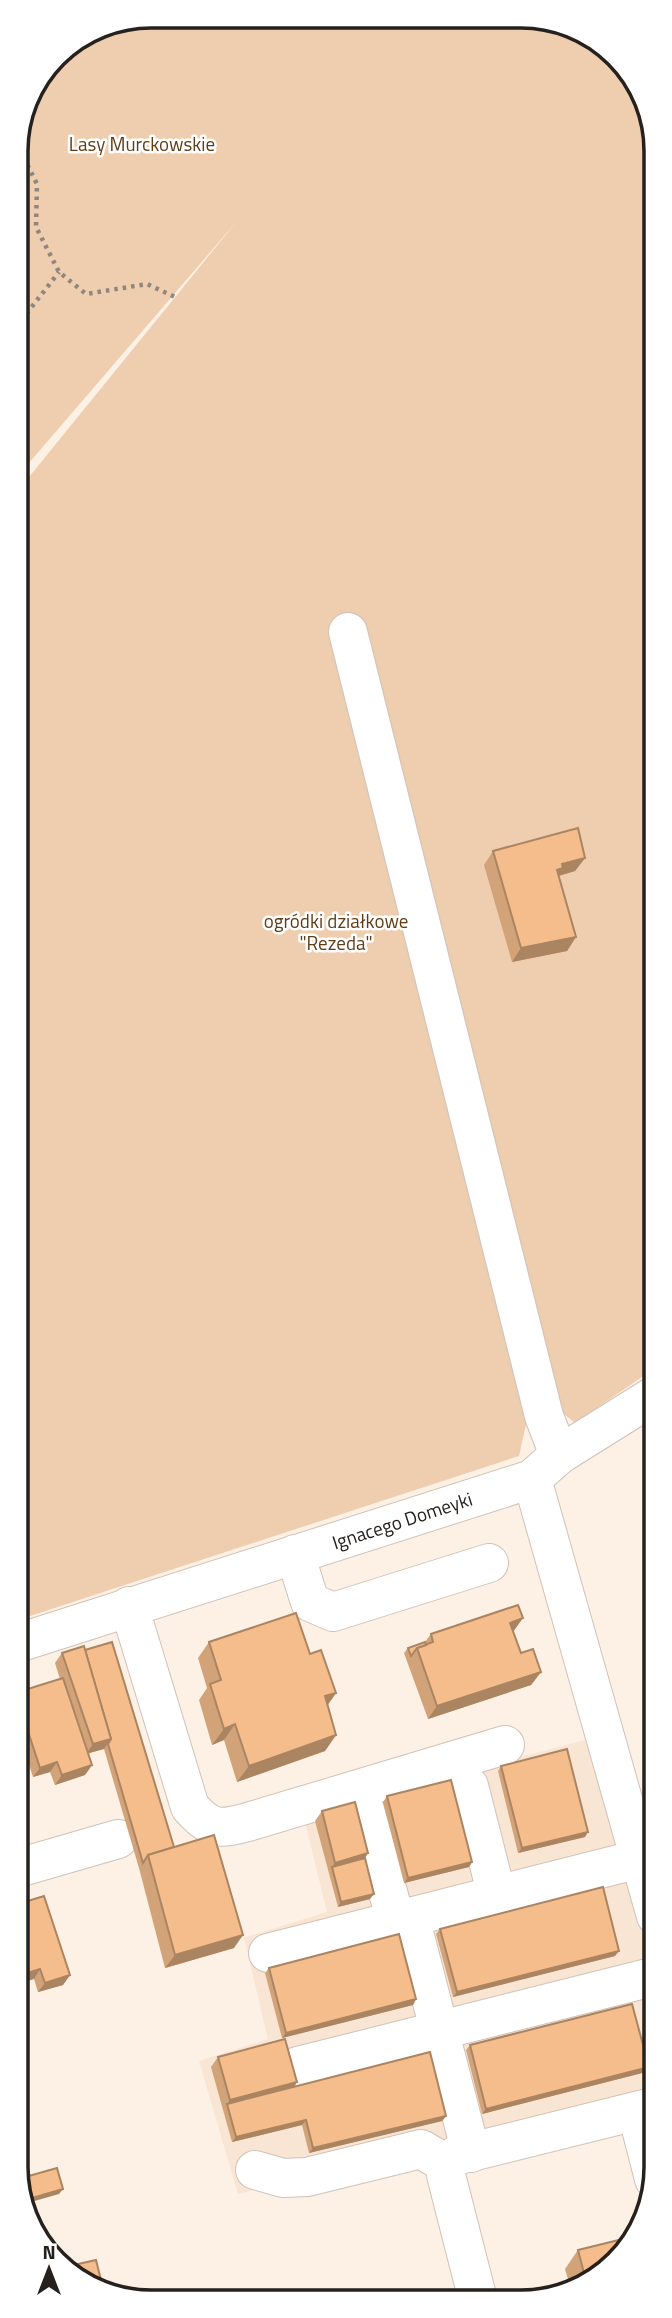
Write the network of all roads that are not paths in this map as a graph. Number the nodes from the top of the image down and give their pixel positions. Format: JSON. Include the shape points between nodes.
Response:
{"nodes":[{"id":1,"x":348,"y":632,"type":"dead end"},
{"id":2,"x":644,"y":1402,"type":"edge"},
{"id":3,"x":546,"y":1467,"type":"junction"},
{"id":4,"x":295,"y":1553,"type":"junction"},
{"id":5,"x":489,"y":1563,"type":"dead end"},
{"id":6,"x":130,"y":1606,"type":"junction"},
{"id":7,"x":28,"y":1640,"type":"edge"},
{"id":8,"x":505,"y":1745,"type":"dead end"},
{"id":9,"x":469,"y":1786,"type":"dead end"},
{"id":10,"x":365,"y":1810,"type":"dead end"},
{"id":11,"x":118,"y":1839,"type":"dead end"},
{"id":12,"x":639,"y":1859,"type":"junction"},
{"id":13,"x":28,"y":1865,"type":"edge"},
{"id":14,"x":644,"y":1876,"type":"edge"},
{"id":15,"x":497,"y":1896,"type":"junction"},
{"id":16,"x":403,"y":1919,"type":"junction"},
{"id":17,"x":268,"y":1954,"type":"dead end"},
{"id":18,"x":644,"y":1979,"type":"edge"},
{"id":19,"x":439,"y":2030,"type":"junction"},
{"id":20,"x":298,"y":2066,"type":"dead end"},
{"id":21,"x":644,"y":2110,"type":"edge"},
{"id":22,"x":458,"y":2158,"type":"junction"},
{"id":23,"x":255,"y":2171,"type":"dead end"},
{"id":24,"x":475,"y":2290,"type":"edge"}],
"edges":[{"from":1,"to":3,"type":"street","via":[[541,1402]]},
{"from":2,"to":3,"type":"street","name":"Ignacego Domeyki"},
{"from":3,"to":4,"type":"street","name":"Ignacego Domeyki"},
{"from":3,"to":12,"type":"street"},
{"from":4,"to":5,"type":"street","via":[[310,1602],[333,1612]]},
{"from":4,"to":6,"type":"street","name":"Ignacego Domeyki"},
{"from":6,"to":7,"type":"street","name":"Ignacego Domeyki"},
{"from":6,"to":8,"type":"street","via":[[190,1807],[205,1824],[224,1828],[248,1822]]},
{"from":9,"to":15,"type":"street"},
{"from":10,"to":16,"type":"street"},
{"from":11,"to":13,"type":"street"},
{"from":12,"to":14,"type":"street"},
{"from":12,"to":15,"type":"street"},
{"from":15,"to":16,"type":"street"},
{"from":16,"to":17,"type":"street"},
{"from":16,"to":19,"type":"street"},
{"from":18,"to":19,"type":"street"},
{"from":19,"to":20,"type":"street"},
{"from":19,"to":22,"type":"street"},
{"from":21,"to":22,"type":"street"},
{"from":22,"to":23,"type":"street","via":[[421,2149],[307,2177],[283,2178]]},
{"from":22,"to":24,"type":"street","via":[[446,2175]]}]}
